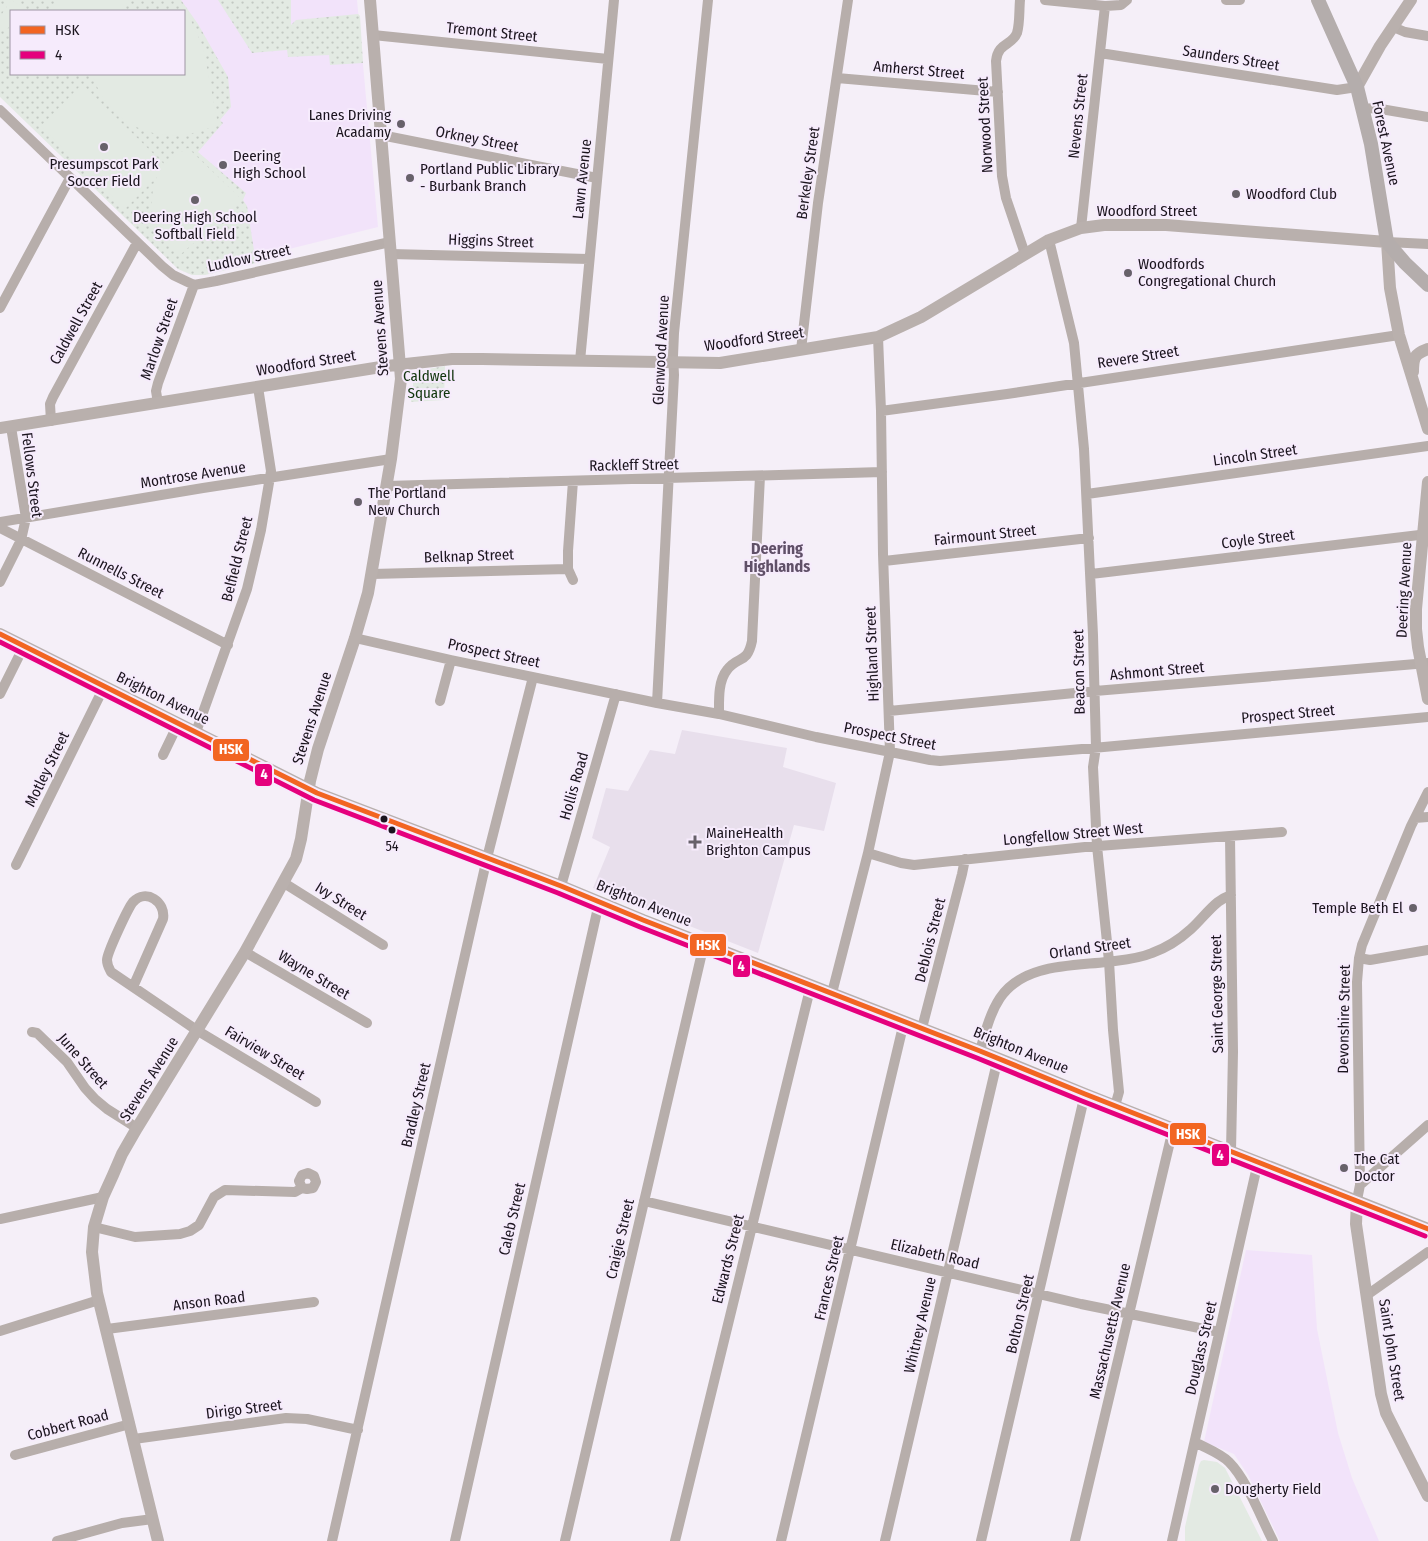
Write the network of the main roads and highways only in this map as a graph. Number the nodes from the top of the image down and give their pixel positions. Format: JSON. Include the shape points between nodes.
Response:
{"nodes":[{"id":1,"x":370,"y":0,"type":"edge"},
{"id":2,"x":1318,"y":0,"type":"edge"},
{"id":3,"x":1411,"y":0,"type":"edge"},
{"id":4,"x":1357,"y":87,"type":"junction"},
{"id":5,"x":1387,"y":242,"type":"junction"},
{"id":6,"x":1428,"y":285,"type":"edge"},
{"id":7,"x":1424,"y":351,"type":"edge"},
{"id":8,"x":400,"y":365,"type":"junction"},
{"id":9,"x":1413,"y":380,"type":"junction"},
{"id":10,"x":5,"y":428,"type":"edge"},
{"id":11,"x":1428,"y":429,"type":"edge"},
{"id":12,"x":1428,"y":482,"type":"edge"},
{"id":13,"x":1426,"y":534,"type":"edge"},
{"id":14,"x":0,"y":634,"type":"edge"},
{"id":15,"x":1425,"y":664,"type":"edge"},
{"id":16,"x":1428,"y":699,"type":"edge"},
{"id":17,"x":308,"y":789,"type":"junction"},
{"id":18,"x":1357,"y":1200,"type":"junction"},
{"id":19,"x":1428,"y":1229,"type":"edge"},
{"id":20,"x":1428,"y":1496,"type":"edge"},
{"id":21,"x":158,"y":1541,"type":"edge"}],
"edges":[{"from":1,"to":8,"type":"main road","name":"Stevens Avenue"},
{"from":2,"to":4,"type":"highway","name":"Forest Avenue"},
{"from":3,"to":4,"type":"main road"},
{"from":4,"to":5,"type":"highway","name":"Forest Avenue","via":[[1376,171]]},
{"from":5,"to":6,"type":"highway"},
{"from":5,"to":8,"type":"main road","name":"Woodford Street","via":[[1166,225],[1104,225],[1081,228],[1049,240],[922,316],[878,337],[720,363],[482,359]]},
{"from":5,"to":9,"type":"main road","via":[[1390,288],[1400,339]]},
{"from":7,"to":9,"type":"main road","via":[[1415,356]]},
{"from":8,"to":10,"type":"main road","name":"Woodford Street"},
{"from":8,"to":17,"type":"main road","name":"Stevens Avenue","via":[[400,396],[372,574]]},
{"from":9,"to":11,"type":"main road"},
{"from":12,"to":13,"type":"main road","name":"Deering Avenue"},
{"from":13,"to":15,"type":"main road","name":"Deering Avenue","via":[[1416,609],[1416,630]]},
{"from":14,"to":17,"type":"main road","name":"Brighton Avenue"},
{"from":15,"to":16,"type":"main road","name":"Deering Avenue"},
{"from":17,"to":18,"type":"main road","name":"Brighton Avenue"},
{"from":17,"to":21,"type":"main road","name":"Stevens Avenue","via":[[296,859],[246,952],[122,1154],[94,1227],[92,1252],[99,1300]]},
{"from":18,"to":19,"type":"main road","name":"Brighton Avenue"},
{"from":18,"to":20,"type":"main road","name":"Saint John Street","via":[[1356,1224],[1378,1379],[1386,1412]]}]}
